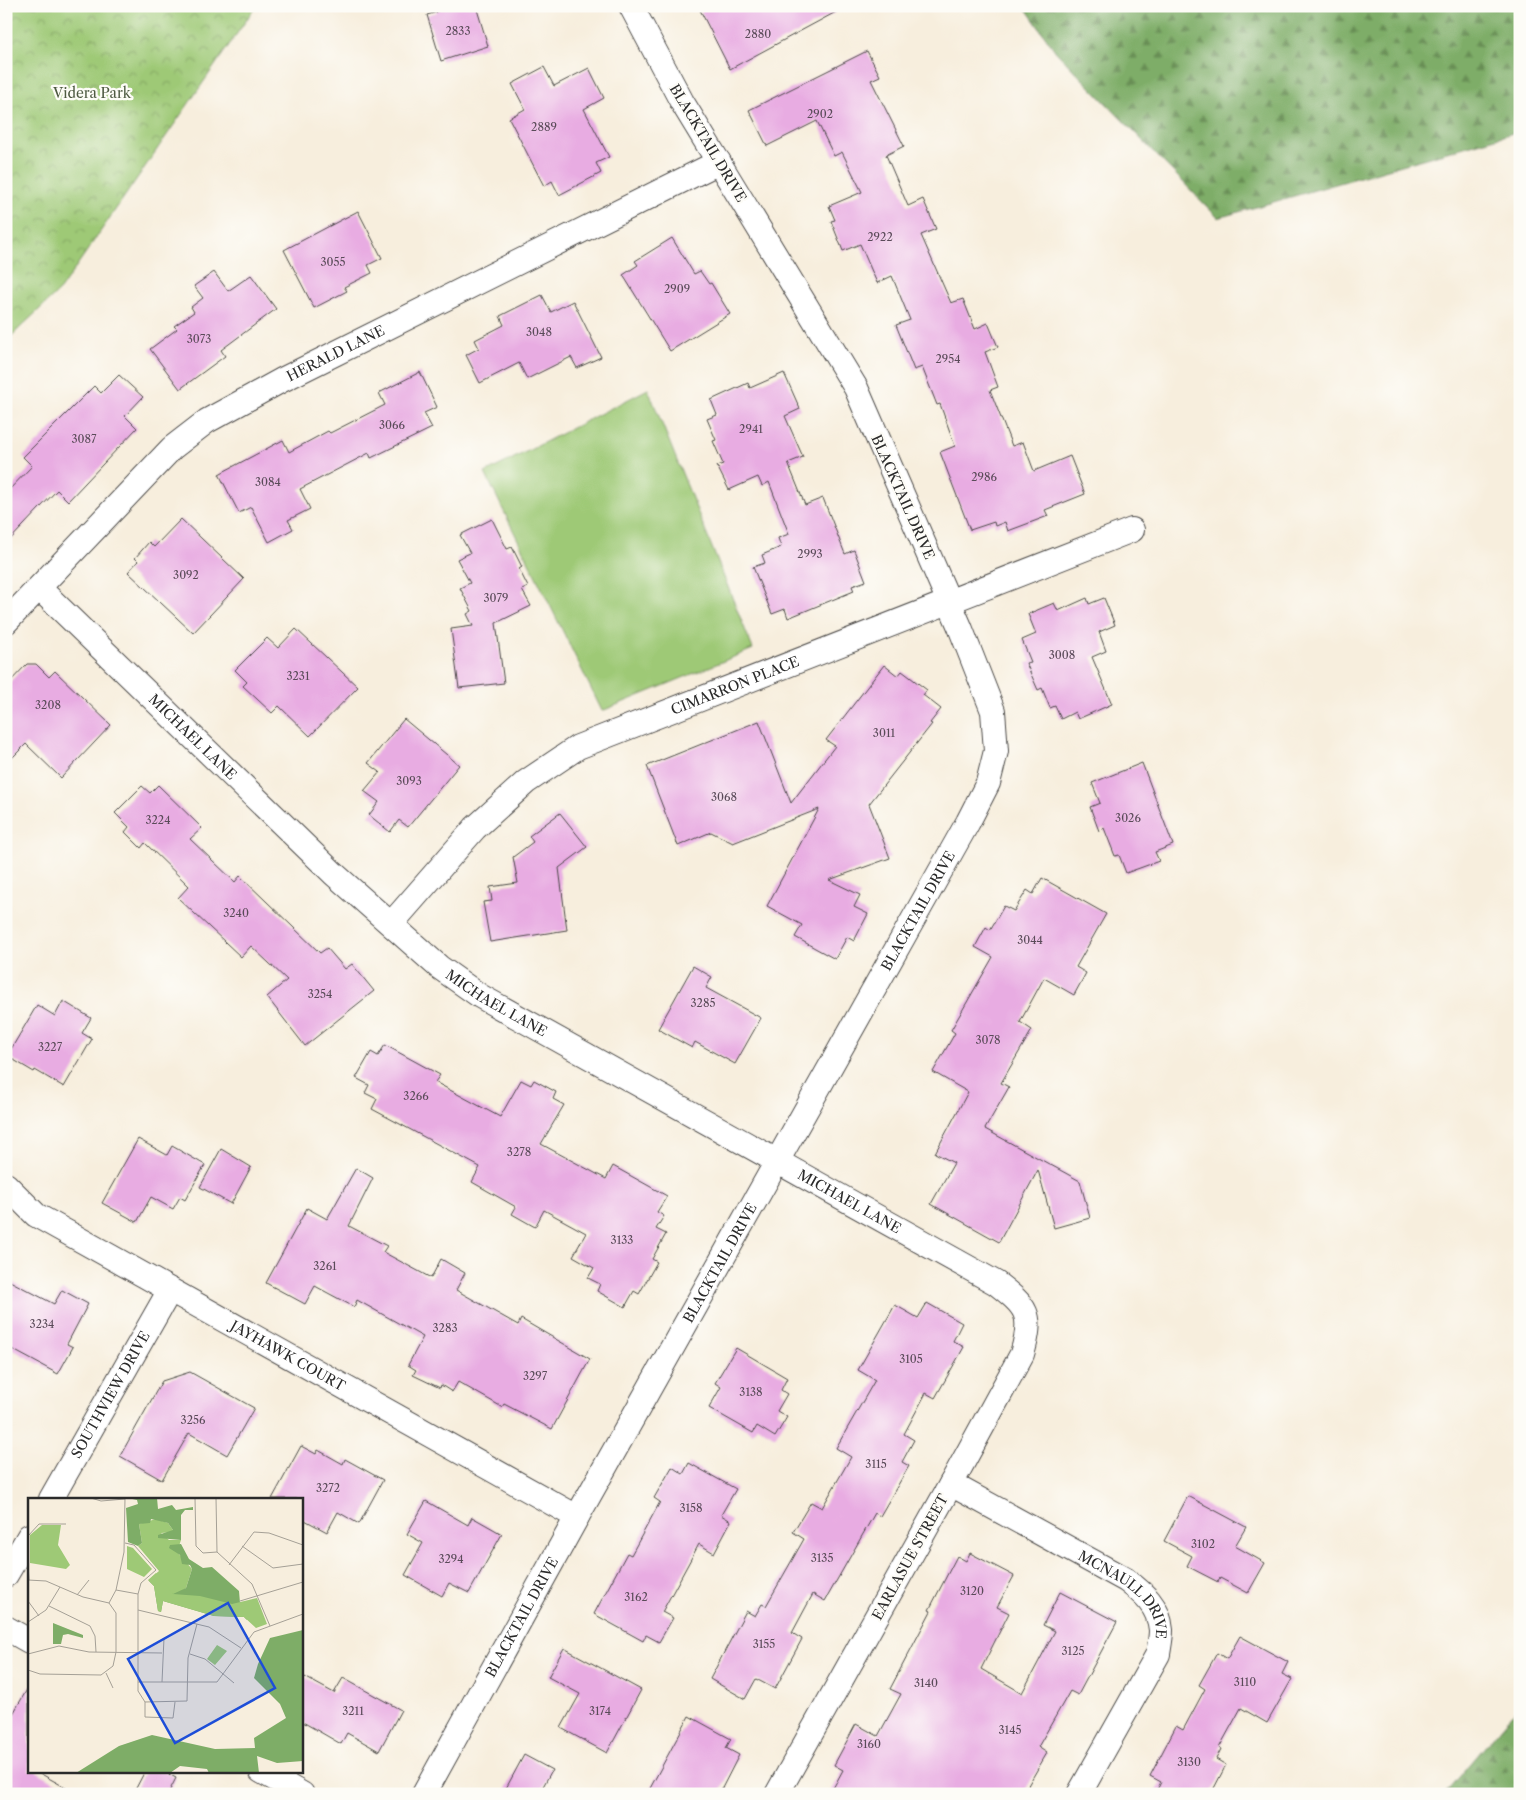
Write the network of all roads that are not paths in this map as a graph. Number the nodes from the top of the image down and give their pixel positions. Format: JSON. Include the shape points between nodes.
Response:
{"nodes":[{"id":1,"x":631,"y":6,"type":"edge"},
{"id":2,"x":719,"y":162,"type":"junction"},
{"id":3,"x":1132,"y":530,"type":"dead end"},
{"id":4,"x":39,"y":588,"type":"junction"},
{"id":5,"x":949,"y":601,"type":"junction"},
{"id":6,"x":6,"y":622,"type":"edge"},
{"id":7,"x":392,"y":924,"type":"junction"},
{"id":8,"x":778,"y":1161,"type":"junction"},
{"id":9,"x":6,"y":1185,"type":"edge"},
{"id":10,"x":170,"y":1290,"type":"junction"},
{"id":11,"x":1027,"y":1316,"type":"joint"},
{"id":12,"x":951,"y":1484,"type":"junction"},
{"id":13,"x":51,"y":1498,"type":"edge"},
{"id":14,"x":577,"y":1517,"type":"junction"},
{"id":15,"x":28,"y":1538,"type":"edge"},
{"id":16,"x":6,"y":1574,"type":"edge"},
{"id":17,"x":6,"y":1628,"type":"edge"},
{"id":18,"x":28,"y":1640,"type":"edge"},
{"id":19,"x":264,"y":1772,"type":"edge"},
{"id":20,"x":302,"y":1794,"type":"edge"},
{"id":21,"x":424,"y":1794,"type":"edge"},
{"id":22,"x":777,"y":1794,"type":"edge"},
{"id":23,"x":1079,"y":1794,"type":"edge"}],
"edges":[{"from":1,"to":2,"type":"street","name":"BLACKTAIL DRIVE","via":[[682,102]]},
{"from":2,"to":4,"type":"street","name":"HERALD LANE","via":[[290,376],[207,421],[172,448]]},
{"from":2,"to":5,"type":"street","name":"BLACKTAIL DRIVE","via":[[856,388]]},
{"from":3,"to":5,"type":"street","name":"CIMARRON PLACE"},
{"from":4,"to":6,"type":"street","name":"HERALD LANE"},
{"from":4,"to":7,"type":"street","name":"MICHAEL LANE","via":[[333,872]]},
{"from":5,"to":7,"type":"street","name":"CIMARRON PLACE","via":[[578,747],[526,782],[475,828]]},
{"from":5,"to":8,"type":"street","name":"BLACKTAIL DRIVE","via":[[993,711],[996,751],[988,783]]},
{"from":7,"to":8,"type":"street","name":"MICHAEL LANE","via":[[439,967],[480,996]]},
{"from":8,"to":11,"type":"street","name":"MICHAEL LANE","via":[[996,1283],[1017,1299]]},
{"from":8,"to":14,"type":"street","name":"BLACKTAIL DRIVE"},
{"from":9,"to":10,"type":"street","name":"JAYHAWK COURT","via":[[36,1215]]},
{"from":10,"to":13,"type":"street","name":"SOUTHVIEW DRIVE"},
{"from":10,"to":14,"type":"street","name":"JAYHAWK COURT"},
{"from":11,"to":12,"type":"street","name":"EARLASUE STREET","via":[[1028,1333],[1022,1354]]},
{"from":12,"to":22,"type":"street","name":"EARLASUE STREET"},
{"from":12,"to":23,"type":"street","name":"MCNAULL DRIVE","via":[[1126,1580],[1154,1606],[1161,1630],[1158,1654]]},
{"from":14,"to":21,"type":"street","name":"BLACKTAIL DRIVE"},
{"from":15,"to":16,"type":"street"},
{"from":17,"to":18,"type":"street"},
{"from":19,"to":20,"type":"street"}]}
